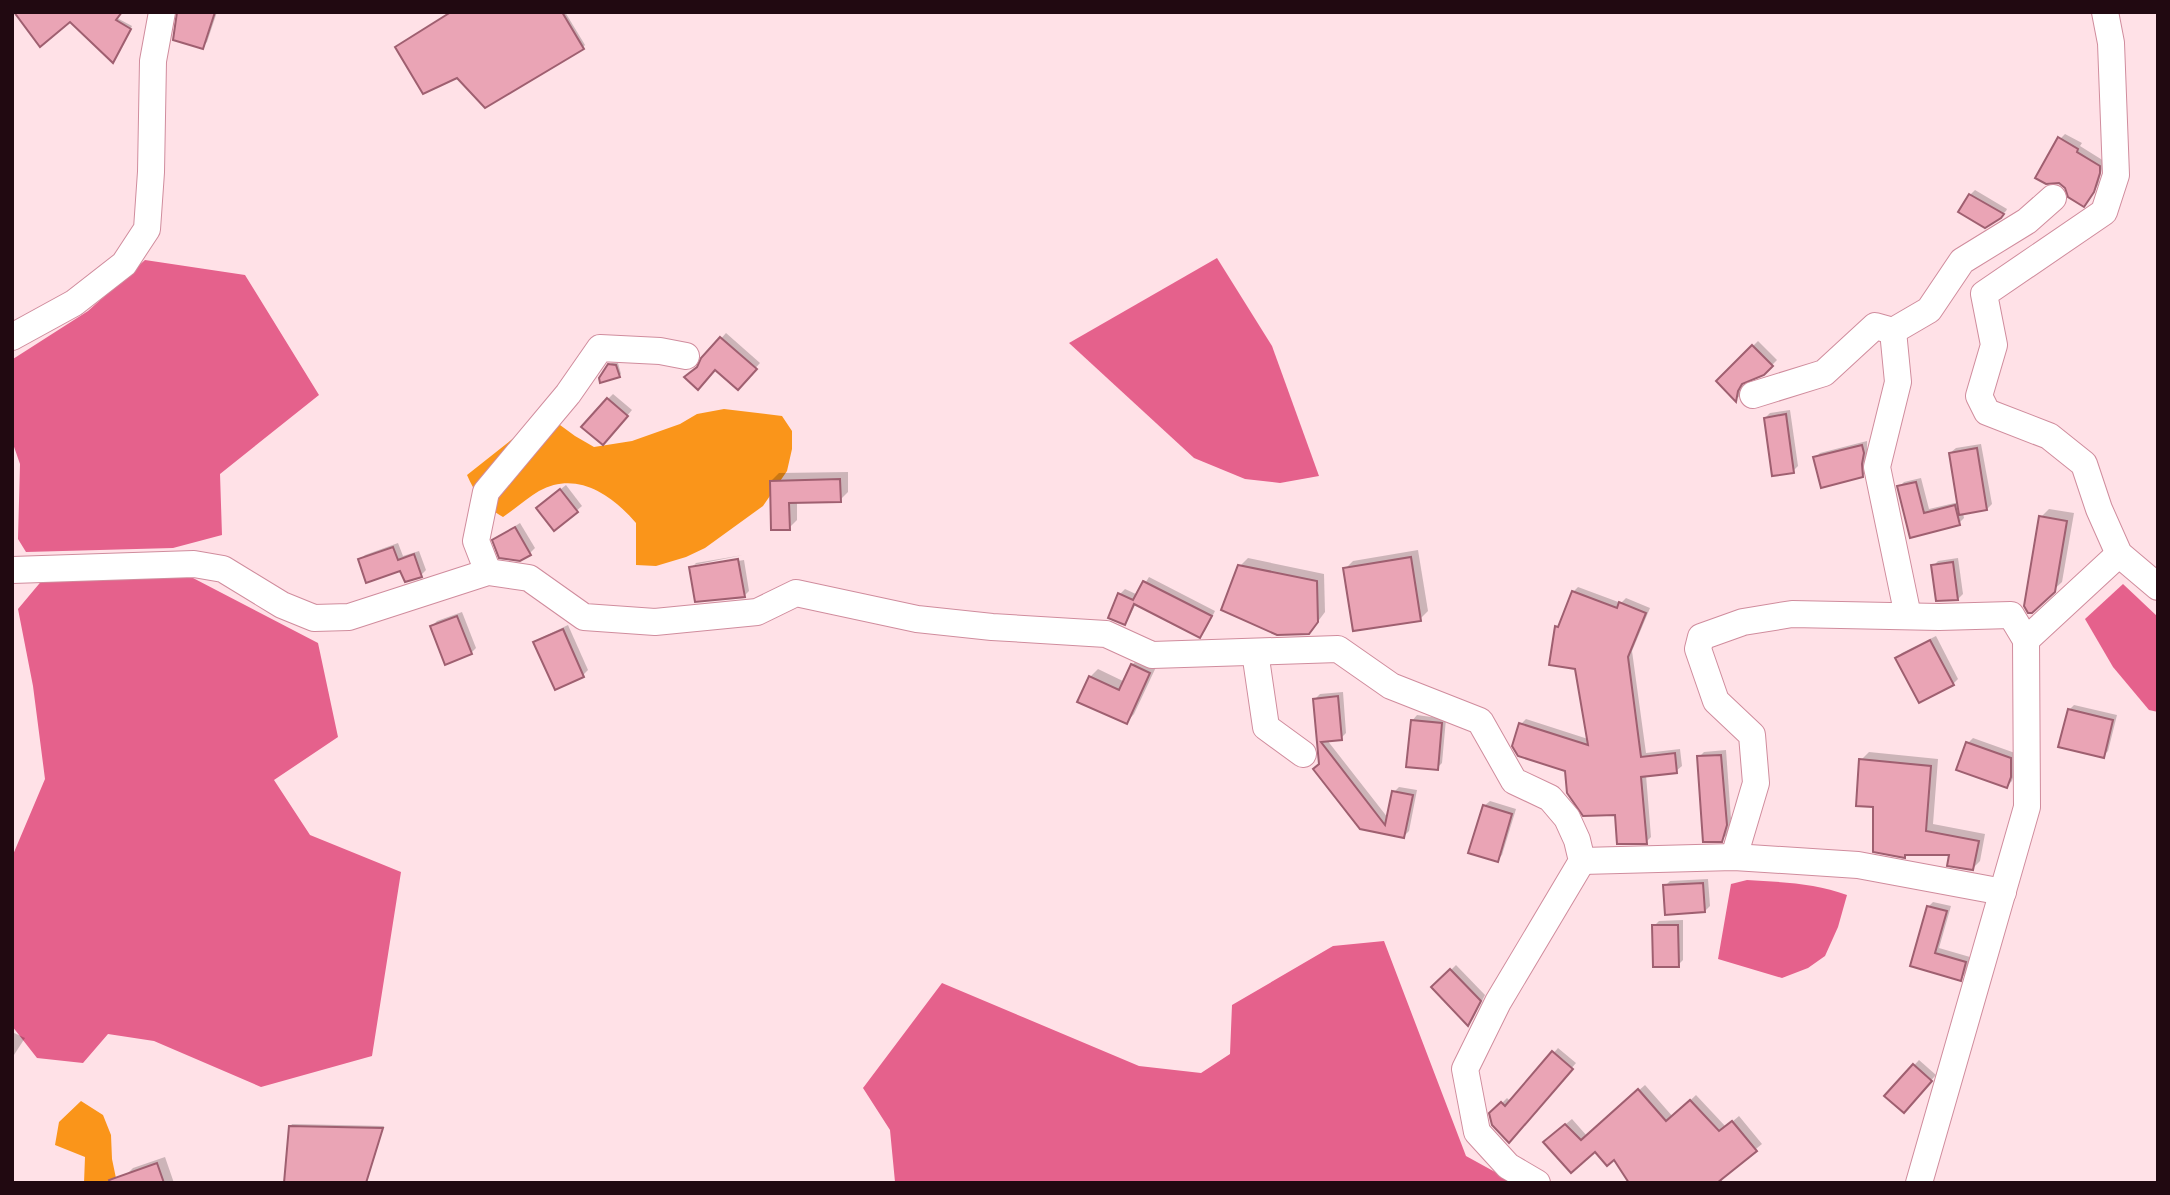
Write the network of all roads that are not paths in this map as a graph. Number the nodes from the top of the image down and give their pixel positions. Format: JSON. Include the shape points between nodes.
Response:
{"nodes":[{"id":1,"x":163,"y":12,"type":"edge"},
{"id":2,"x":2105,"y":12,"type":"edge"},
{"id":3,"x":2053,"y":198,"type":"dead end"},
{"id":4,"x":1894,"y":331,"type":"junction"},
{"id":5,"x":12,"y":337,"type":"edge"},
{"id":6,"x":686,"y":356,"type":"dead end"},
{"id":7,"x":1753,"y":395,"type":"dead end"},
{"id":8,"x":2119,"y":554,"type":"junction"},
{"id":9,"x":12,"y":570,"type":"edge"},
{"id":10,"x":488,"y":572,"type":"junction"},
{"id":11,"x":2158,"y":587,"type":"edge"},
{"id":12,"x":1908,"y":616,"type":"junction"},
{"id":13,"x":2026,"y":640,"type":"junction"},
{"id":14,"x":1255,"y":652,"type":"junction"},
{"id":15,"x":1303,"y":754,"type":"dead end"},
{"id":16,"x":1734,"y":857,"type":"junction"},
{"id":17,"x":1582,"y":861,"type":"junction"},
{"id":18,"x":2003,"y":892,"type":"junction"},
{"id":19,"x":1537,"y":1183,"type":"edge"},
{"id":20,"x":1919,"y":1183,"type":"edge"}],
"edges":[{"from":1,"to":5,"type":"street","via":[[153,61],[147,229],[124,264],[74,303]]},
{"from":2,"to":8,"type":"street","via":[[2111,43],[2116,176],[2104,212],[1984,293],[1994,345],[1979,396],[1987,412],[2049,436],[2084,464]]},
{"from":3,"to":4,"type":"street","via":[[2027,221],[1962,261],[1929,310]]},
{"from":4,"to":7,"type":"street","via":[[1875,326],[1824,373]]},
{"from":4,"to":12,"type":"street","via":[[1898,382],[1877,467]]},
{"from":6,"to":10,"type":"street","via":[[600,348],[486,492],[476,541]]},
{"from":8,"to":11,"type":"street"},
{"from":8,"to":13,"type":"street"},
{"from":9,"to":10,"type":"street","via":[[194,564],[223,569],[282,605],[314,618],[349,617]]},
{"from":10,"to":14,"type":"street","via":[[529,578],[584,617],[655,622],[757,612],[796,593],[917,619],[1106,634],[1152,655]]},
{"from":12,"to":13,"type":"street","via":[[2011,615]]},
{"from":12,"to":16,"type":"street","via":[[1792,614],[1743,622],[1701,637],[1698,649],[1716,701],[1752,735],[1755,783]]},
{"from":13,"to":18,"type":"street","via":[[2027,807]]},
{"from":14,"to":15,"type":"street","via":[[1266,727]]},
{"from":14,"to":17,"type":"street","via":[[1338,649],[1391,686],[1480,721],[1514,781],[1550,798],[1567,818]]},
{"from":16,"to":17,"type":"street"},
{"from":16,"to":18,"type":"street","via":[[1858,865]]},
{"from":17,"to":19,"type":"street","via":[[1498,1002],[1465,1069],[1477,1132],[1508,1166]]},
{"from":18,"to":20,"type":"street"}]}
